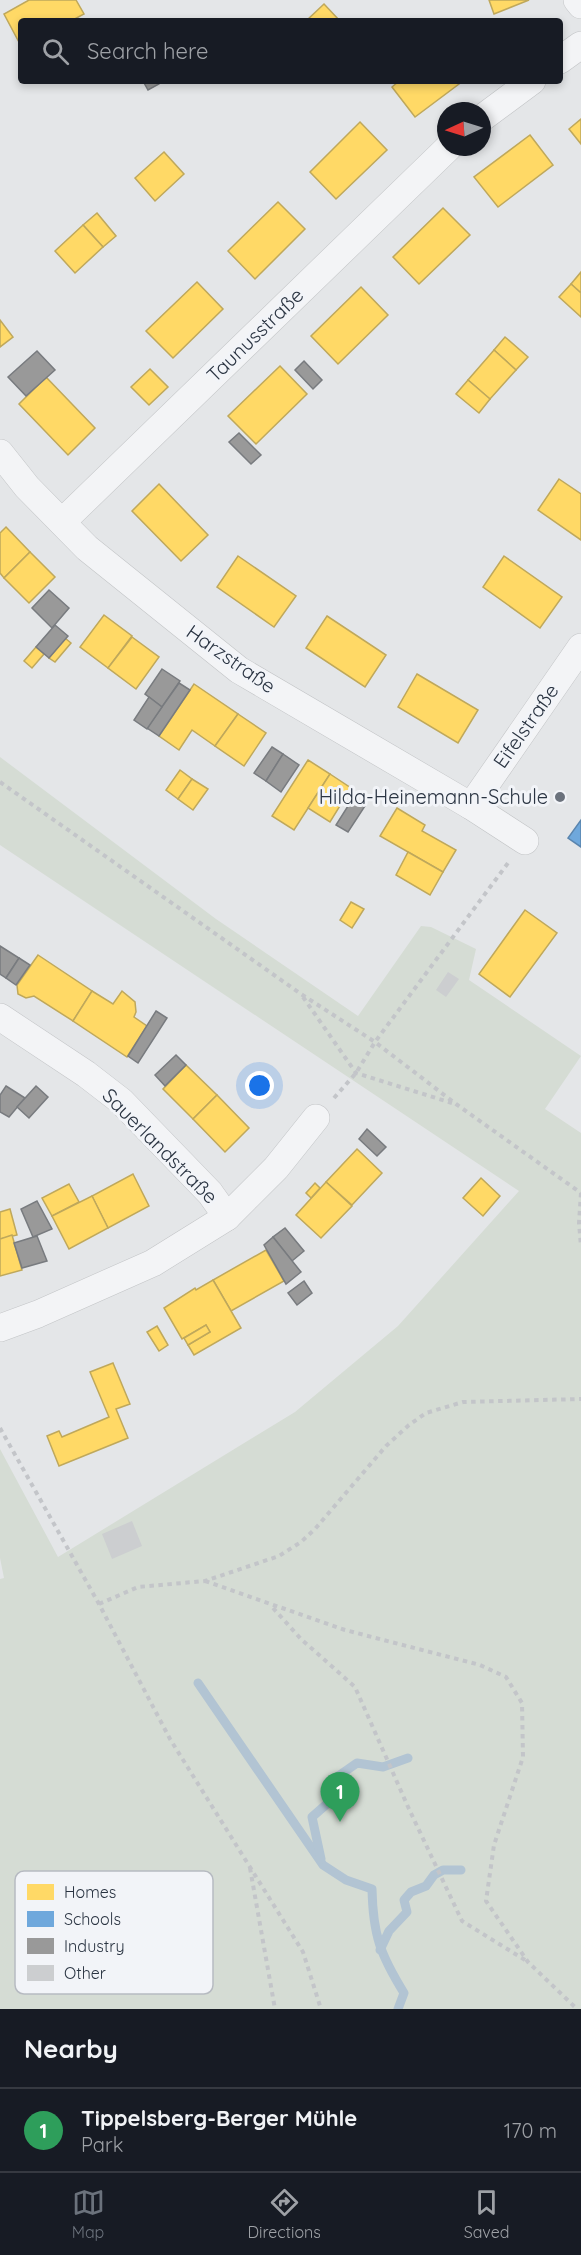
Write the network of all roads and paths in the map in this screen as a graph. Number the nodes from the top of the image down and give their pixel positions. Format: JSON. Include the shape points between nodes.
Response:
{"nodes":[{"id":1,"x":577,"y":0,"type":"edge"},
{"id":2,"x":581,"y":5,"type":"edge"},
{"id":3,"x":581,"y":45,"type":"edge"},
{"id":4,"x":563,"y":58,"type":"edge"},
{"id":5,"x":528,"y":84,"type":"edge"},
{"id":6,"x":491,"y":111,"type":"edge"},
{"id":7,"x":440,"y":156,"type":"edge"},
{"id":8,"x":0,"y":453,"type":"edge"},
{"id":9,"x":62,"y":522,"type":"junction"},
{"id":10,"x":581,"y":647,"type":"edge"},
{"id":11,"x":0,"y":782,"type":"edge"},
{"id":12,"x":471,"y":806,"type":"junction"},
{"id":13,"x":525,"y":841,"type":"joint"},
{"id":14,"x":301,"y":994,"type":"junction"},
{"id":15,"x":0,"y":1017,"type":"edge"},
{"id":16,"x":375,"y":1042,"type":"junction"},
{"id":17,"x":356,"y":1073,"type":"junction"},
{"id":18,"x":456,"y":1104,"type":"junction"},
{"id":19,"x":316,"y":1118,"type":"dead end"},
{"id":20,"x":581,"y":1193,"type":"edge"},
{"id":21,"x":227,"y":1217,"type":"junction"},
{"id":22,"x":581,"y":1246,"type":"edge"},
{"id":23,"x":0,"y":1328,"type":"edge"},
{"id":24,"x":581,"y":1399,"type":"edge"},
{"id":25,"x":0,"y":1428,"type":"edge"},
{"id":26,"x":205,"y":1581,"type":"junction"},
{"id":27,"x":99,"y":1604,"type":"junction"},
{"id":28,"x":271,"y":1606,"type":"junction"},
{"id":29,"x":249,"y":1866,"type":"junction"},
{"id":30,"x":528,"y":1962,"type":"junction"},
{"id":31,"x":275,"y":2009,"type":"edge"},
{"id":32,"x":321,"y":2009,"type":"edge"},
{"id":33,"x":577,"y":2009,"type":"edge"}],
"edges":[{"from":1,"to":2,"type":"street"},
{"from":3,"to":4,"type":"street"},
{"from":5,"to":6,"type":"street"},
{"from":7,"to":9,"type":"street","name":"Taunusstraße"},
{"from":8,"to":9,"type":"street","name":"Harzstraße"},
{"from":9,"to":12,"type":"street","name":"Harzstraße","via":[[87,548],[239,670]]},
{"from":10,"to":12,"type":"street","name":"Eifelstraße"},
{"from":11,"to":14,"type":"path"},
{"from":12,"to":13,"type":"street","name":"Harzstraße"},
{"from":13,"to":16,"type":"path"},
{"from":14,"to":16,"type":"path"},
{"from":14,"to":17,"type":"path"},
{"from":15,"to":21,"type":"street","name":"Sauerlandstraße","via":[[121,1101],[210,1192]]},
{"from":16,"to":17,"type":"path"},
{"from":16,"to":18,"type":"path"},
{"from":17,"to":18,"type":"path"},
{"from":18,"to":20,"type":"path"},
{"from":19,"to":21,"type":"street","via":[[276,1168]]},
{"from":20,"to":22,"type":"path"},
{"from":21,"to":23,"type":"street","via":[[153,1263]]},
{"from":24,"to":26,"type":"path","via":[[463,1402],[426,1413],[386,1446],[301,1542],[265,1562]]},
{"from":25,"to":27,"type":"path"},
{"from":26,"to":27,"type":"path","via":[[138,1587]]},
{"from":26,"to":28,"type":"path"},
{"from":27,"to":29,"type":"path","via":[[170,1739]]},
{"from":28,"to":30,"type":"path","via":[[356,1687],[462,1921]]},
{"from":28,"to":30,"type":"path","via":[[480,1665],[506,1677],[522,1703],[523,1757],[494,1845],[486,1901]]},
{"from":29,"to":31,"type":"path"},
{"from":29,"to":32,"type":"path","via":[[303,1952]]},
{"from":30,"to":33,"type":"path"}]}
